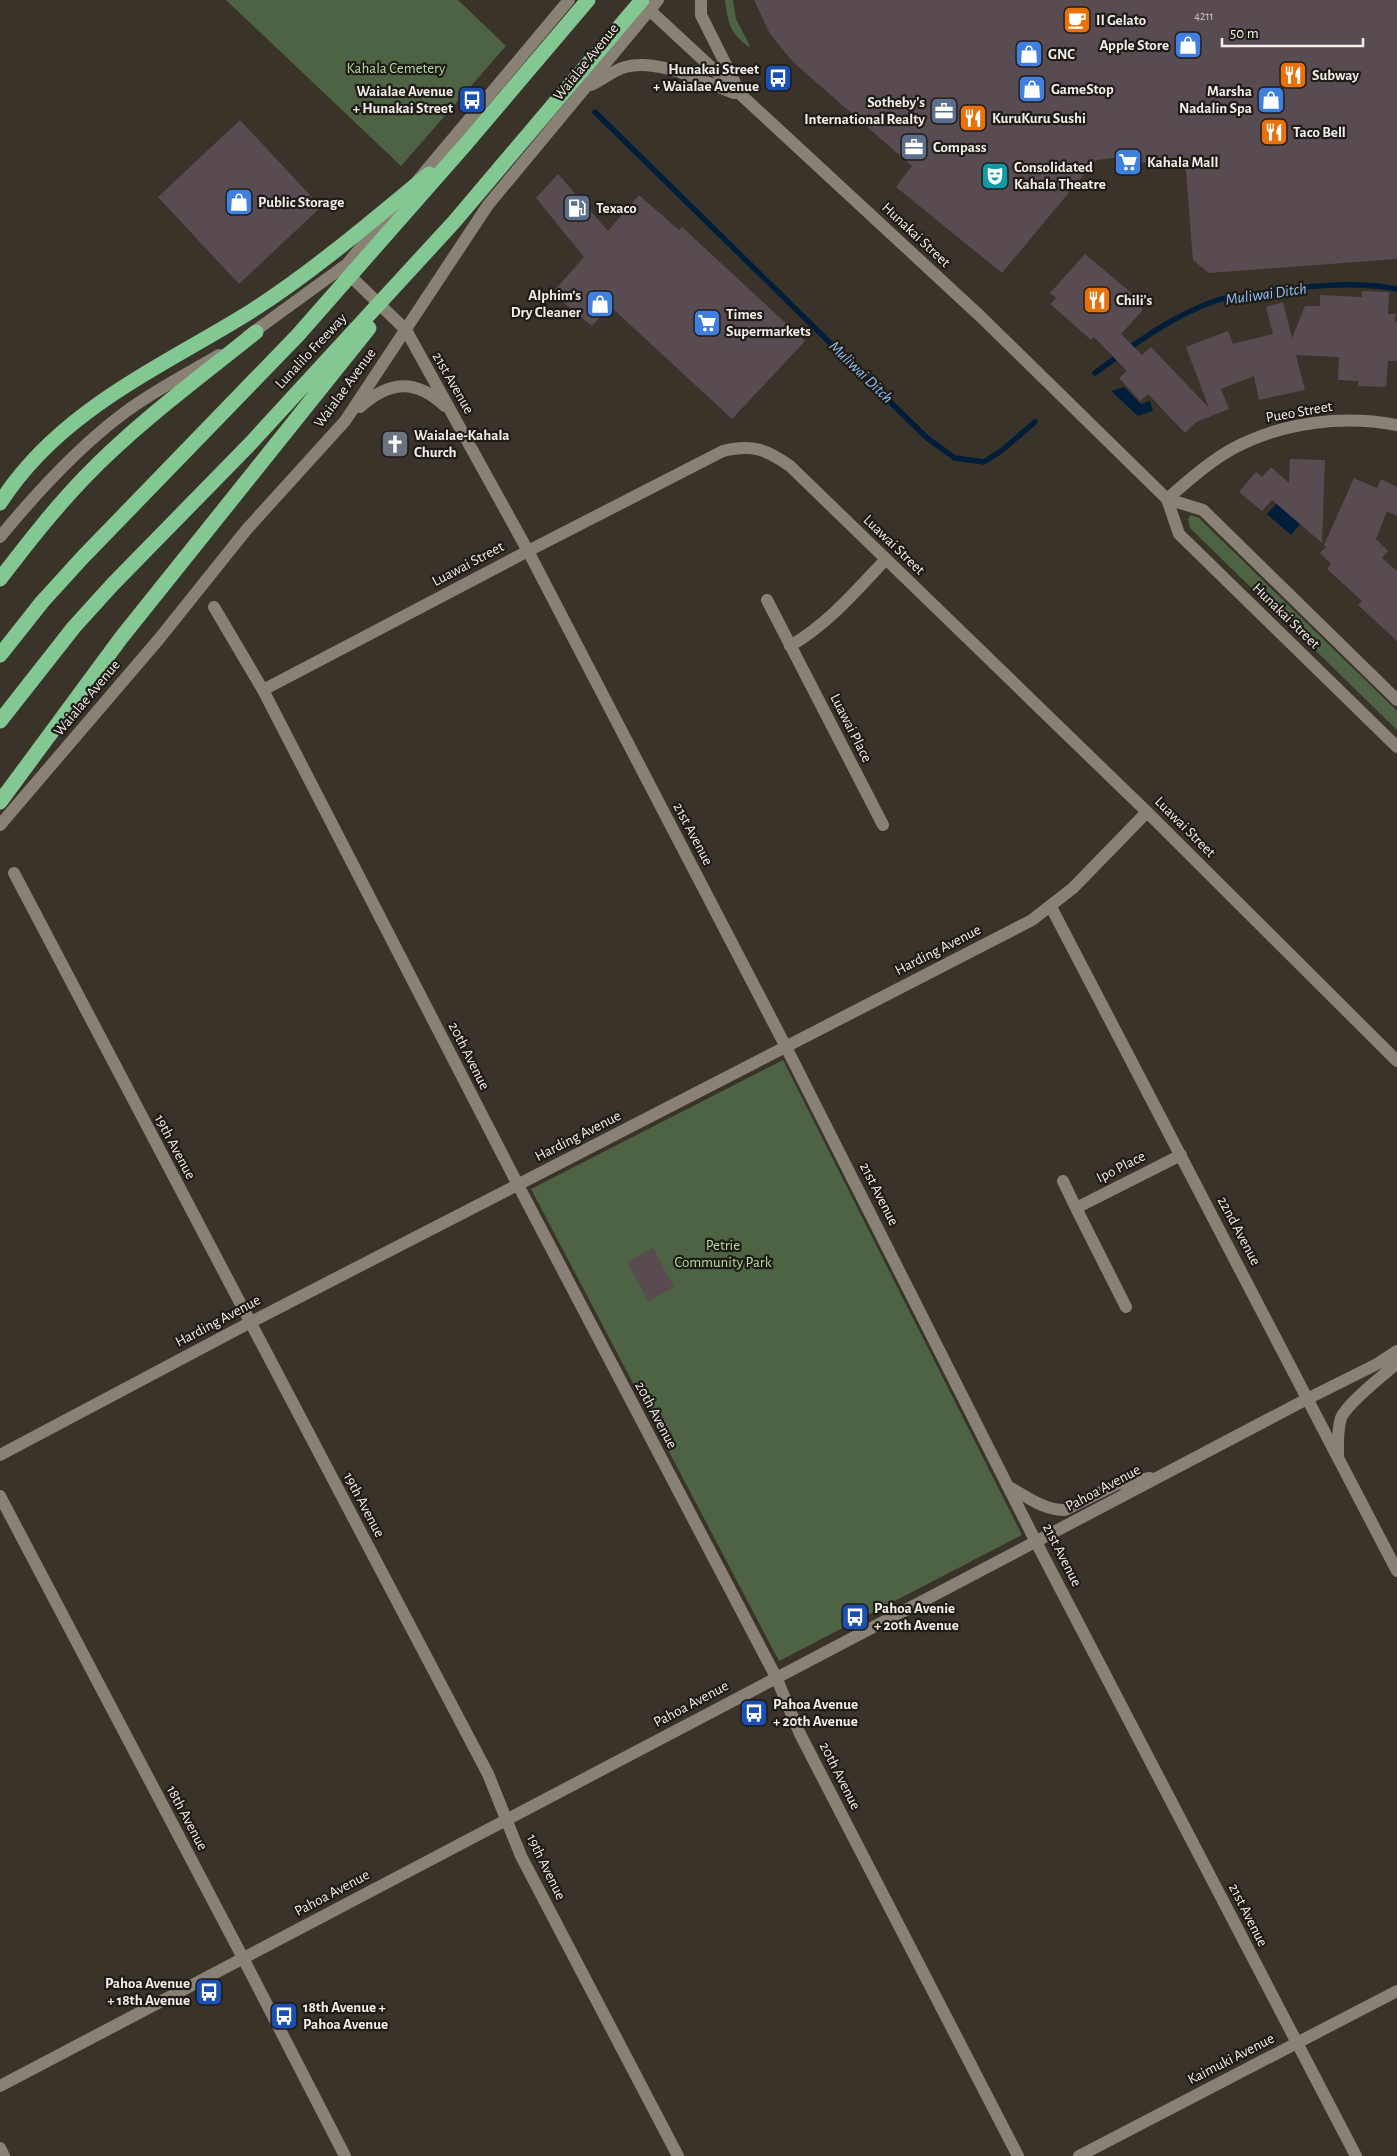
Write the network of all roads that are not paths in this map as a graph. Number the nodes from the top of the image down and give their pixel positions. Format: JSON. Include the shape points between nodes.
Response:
{"nodes":[{"id":1,"x":569,"y":0,"type":"edge"},
{"id":2,"x":588,"y":0,"type":"edge"},
{"id":3,"x":701,"y":0,"type":"edge"},
{"id":4,"x":647,"y":2,"type":"edge"},
{"id":5,"x":585,"y":89,"type":"junction"},
{"id":6,"x":741,"y":96,"type":"junction"},
{"id":7,"x":464,"y":146,"type":"junction"},
{"id":8,"x":454,"y":222,"type":"junction"},
{"id":9,"x":342,"y":268,"type":"junction"},
{"id":10,"x":406,"y":330,"type":"junction"},
{"id":11,"x":256,"y":332,"type":"junction"},
{"id":12,"x":451,"y":411,"type":"junction"},
{"id":13,"x":345,"y":421,"type":"junction"},
{"id":14,"x":1397,"y":425,"type":"edge"},
{"id":15,"x":1167,"y":498,"type":"junction"},
{"id":16,"x":0,"y":503,"type":"edge"},
{"id":17,"x":0,"y":537,"type":"edge"},
{"id":18,"x":528,"y":551,"type":"junction"},
{"id":19,"x":886,"y":559,"type":"junction"},
{"id":20,"x":0,"y":579,"type":"edge"},
{"id":21,"x":767,"y":600,"type":"dead end"},
{"id":22,"x":214,"y":607,"type":"dead end"},
{"id":23,"x":790,"y":646,"type":"junction"},
{"id":24,"x":0,"y":654,"type":"edge"},
{"id":25,"x":263,"y":690,"type":"junction"},
{"id":26,"x":1397,"y":700,"type":"edge"},
{"id":27,"x":0,"y":721,"type":"edge"},
{"id":28,"x":1397,"y":747,"type":"edge"},
{"id":29,"x":0,"y":802,"type":"edge"},
{"id":30,"x":1147,"y":812,"type":"junction"},
{"id":31,"x":0,"y":825,"type":"edge"},
{"id":32,"x":883,"y":825,"type":"dead end"},
{"id":33,"x":14,"y":873,"type":"dead end"},
{"id":34,"x":1051,"y":907,"type":"junction"},
{"id":35,"x":786,"y":1047,"type":"junction"},
{"id":36,"x":1397,"y":1061,"type":"edge"},
{"id":37,"x":1181,"y":1155,"type":"junction"},
{"id":38,"x":1063,"y":1181,"type":"dead end"},
{"id":39,"x":518,"y":1185,"type":"junction"},
{"id":40,"x":1076,"y":1208,"type":"junction"},
{"id":41,"x":1126,"y":1307,"type":"dead end"},
{"id":42,"x":249,"y":1323,"type":"junction"},
{"id":43,"x":1397,"y":1351,"type":"edge"},
{"id":44,"x":1397,"y":1363,"type":"edge"},
{"id":45,"x":1308,"y":1398,"type":"junction"},
{"id":46,"x":0,"y":1455,"type":"edge"},
{"id":47,"x":1338,"y":1457,"type":"junction"},
{"id":48,"x":1163,"y":1475,"type":"junction"},
{"id":49,"x":1009,"y":1488,"type":"junction"},
{"id":50,"x":0,"y":1496,"type":"edge"},
{"id":51,"x":1036,"y":1542,"type":"junction"},
{"id":52,"x":1397,"y":1571,"type":"edge"},
{"id":53,"x":776,"y":1677,"type":"junction"},
{"id":54,"x":506,"y":1820,"type":"junction"},
{"id":55,"x":243,"y":1958,"type":"junction"},
{"id":56,"x":1397,"y":1992,"type":"edge"},
{"id":57,"x":1297,"y":2043,"type":"junction"},
{"id":58,"x":0,"y":2086,"type":"edge"},
{"id":59,"x":0,"y":2148,"type":"edge"},
{"id":60,"x":4,"y":2156,"type":"edge"},
{"id":61,"x":345,"y":2156,"type":"edge"},
{"id":62,"x":678,"y":2156,"type":"edge"},
{"id":63,"x":1018,"y":2156,"type":"edge"},
{"id":64,"x":1079,"y":2156,"type":"edge"},
{"id":65,"x":1356,"y":2156,"type":"edge"}],
"edges":[{"from":1,"to":9,"type":"street"},
{"from":2,"to":7,"type":"highway","name":"Lunalilo Freeway"},
{"from":3,"to":6,"type":"street","via":[[701,15]]},
{"from":4,"to":5,"type":"street","name":"Waialae Avenue"},
{"from":4,"to":6,"type":"street","name":"Hunakai Street"},
{"from":4,"to":8,"type":"highway","name":"Lunalilo Freeway"},
{"from":5,"to":6,"type":"street","via":[[623,68],[640,65],[670,69]]},
{"from":5,"to":10,"type":"street","name":"Waialae Avenue","via":[[488,205]]},
{"from":6,"to":15,"type":"street","name":"Hunakai Street","via":[[980,316]]},
{"from":7,"to":16,"type":"highway","via":[[329,256],[253,310],[128,382],[60,432],[24,470]]},
{"from":7,"to":24,"type":"highway","name":"Lunalilo Freeway","via":[[298,334],[83,557]]},
{"from":8,"to":27,"type":"highway","name":"Lunalilo Freeway","via":[[250,444],[113,584],[74,627]]},
{"from":8,"to":29,"type":"highway","via":[[121,638]]},
{"from":9,"to":10,"type":"street","name":"21st Avenue"},
{"from":9,"to":11,"type":"street"},
{"from":10,"to":12,"type":"street","name":"21st Avenue"},
{"from":10,"to":13,"type":"street","name":"Waialae Avenue"},
{"from":11,"to":17,"type":"street","via":[[124,413],[69,460]]},
{"from":11,"to":20,"type":"highway","via":[[149,418],[86,476],[39,528]]},
{"from":12,"to":13,"type":"street","via":[[423,391],[408,386],[391,387],[375,394]]},
{"from":12,"to":18,"type":"street","name":"21st Avenue"},
{"from":13,"to":31,"type":"street","name":"Waialae Avenue","via":[[247,529],[159,639]]},
{"from":14,"to":15,"type":"street","name":"Pueo Street","via":[[1349,420],[1281,429],[1258,436],[1232,449]]},
{"from":15,"to":26,"type":"street","name":"Hunakai Street","via":[[1203,510]]},
{"from":15,"to":28,"type":"street","name":"Hunakai Street","via":[[1178,534]]},
{"from":18,"to":19,"type":"street","name":"Luawai Street","via":[[709,457],[753,447],[790,466]]},
{"from":18,"to":25,"type":"street","name":"Luawai Street"},
{"from":18,"to":35,"type":"street","name":"21st Avenue"},
{"from":19,"to":23,"type":"street","via":[[826,621]]},
{"from":19,"to":30,"type":"street","name":"Luawai Street"},
{"from":21,"to":23,"type":"street","name":"Luawai Place"},
{"from":22,"to":25,"type":"street","name":"20th Avenue"},
{"from":23,"to":32,"type":"street","name":"Luawai Place"},
{"from":25,"to":39,"type":"street","name":"20th Avenue"},
{"from":30,"to":34,"type":"street","name":"Harding Avenue"},
{"from":30,"to":36,"type":"street","name":"Luawai Street"},
{"from":33,"to":42,"type":"street","name":"19th Avenue"},
{"from":34,"to":35,"type":"street","name":"Harding Avenue","via":[[1032,920]]},
{"from":34,"to":37,"type":"street","name":"22nd Avenue"},
{"from":35,"to":39,"type":"street","name":"Harding Avenue"},
{"from":35,"to":49,"type":"street","name":"21st Avenue"},
{"from":37,"to":40,"type":"street","name":"Ipo Place"},
{"from":37,"to":45,"type":"street","name":"22nd Avenue"},
{"from":38,"to":40,"type":"street"},
{"from":39,"to":42,"type":"street","name":"Harding Avenue"},
{"from":39,"to":53,"type":"street","name":"20th Avenue"},
{"from":40,"to":41,"type":"street"},
{"from":42,"to":46,"type":"street","name":"Harding Avenue"},
{"from":42,"to":54,"type":"street","name":"19th Avenue","via":[[488,1774]]},
{"from":43,"to":45,"type":"street","name":"Pahoa Avenue"},
{"from":44,"to":47,"type":"street","via":[[1342,1416]]},
{"from":45,"to":47,"type":"street","name":"22nd Avenue"},
{"from":45,"to":48,"type":"street","name":"Pahoa Avenue"},
{"from":47,"to":52,"type":"street","name":"22nd Avenue"},
{"from":48,"to":49,"type":"street","via":[[1117,1484],[1065,1510],[1040,1505]]},
{"from":48,"to":51,"type":"street","name":"Pahoa Avenue"},
{"from":49,"to":51,"type":"street","name":"21st Avenue"},
{"from":50,"to":55,"type":"street","name":"18th Avenue"},
{"from":51,"to":53,"type":"street","name":"Pahoa Avenue"},
{"from":51,"to":57,"type":"street","name":"21st Avenue"},
{"from":53,"to":54,"type":"street","name":"Pahoa Avenue"},
{"from":53,"to":63,"type":"street","name":"20th Avenue","via":[[800,1734]]},
{"from":54,"to":55,"type":"street","name":"Pahoa Avenue"},
{"from":54,"to":62,"type":"street","name":"19th Avenue","via":[[521,1856]]},
{"from":55,"to":58,"type":"street","name":"Pahoa Avenue"},
{"from":55,"to":61,"type":"street","name":"18th Avenue"},
{"from":56,"to":57,"type":"street","name":"Kaimuki Avenue"},
{"from":57,"to":64,"type":"street","name":"Kaimuki Avenue"},
{"from":57,"to":65,"type":"street","name":"21st Avenue"},
{"from":59,"to":60,"type":"street"}]}
